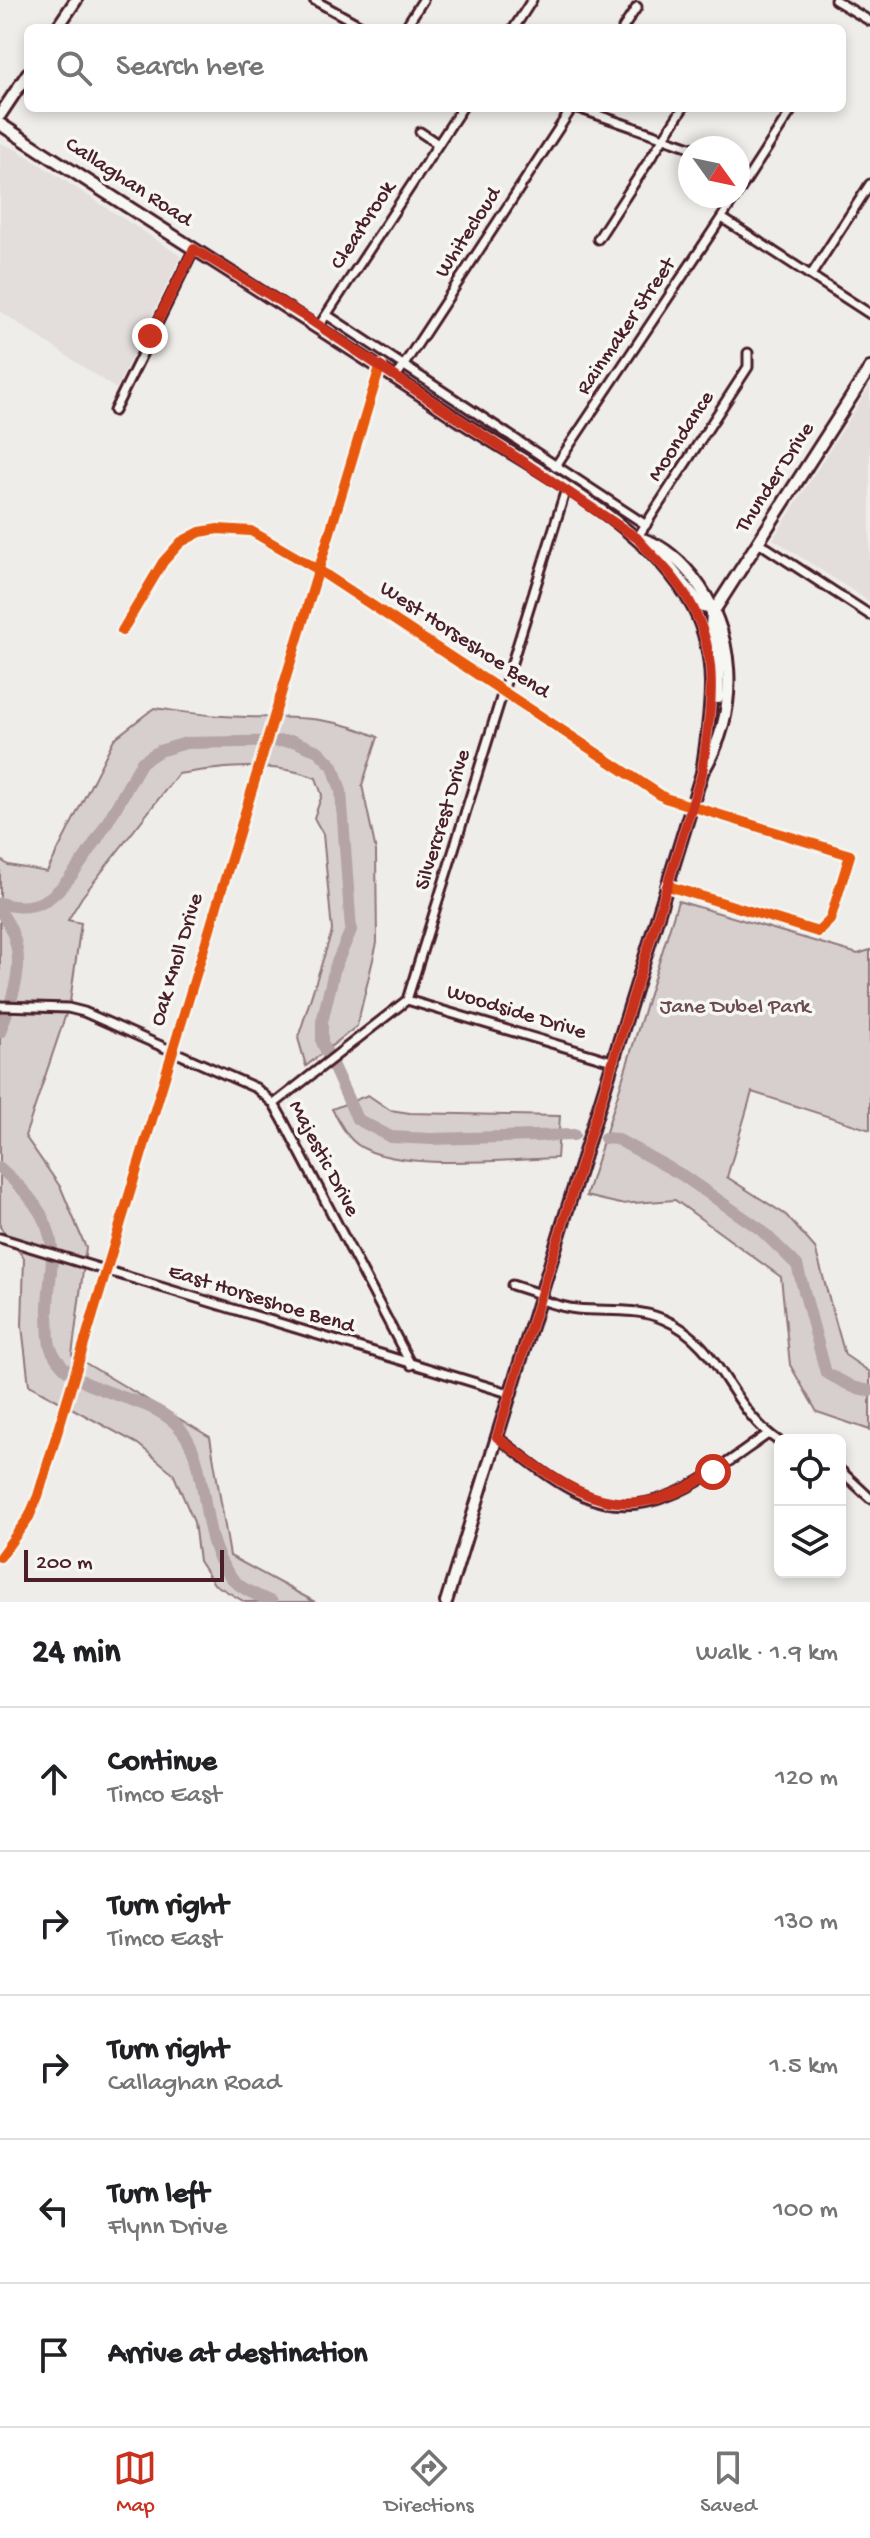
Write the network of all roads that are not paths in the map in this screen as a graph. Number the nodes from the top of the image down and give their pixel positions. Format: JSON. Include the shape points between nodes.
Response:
{"nodes":[{"id":1,"x":76,"y":0,"type":"edge"},
{"id":2,"x":314,"y":0,"type":"edge"},
{"id":3,"x":423,"y":0,"type":"edge"},
{"id":4,"x":532,"y":0,"type":"edge"},
{"id":5,"x":835,"y":0,"type":"edge"},
{"id":6,"x":637,"y":7,"type":"dead end"},
{"id":7,"x":870,"y":21,"type":"edge"},
{"id":8,"x":60,"y":24,"type":"edge"},
{"id":9,"x":358,"y":24,"type":"edge"},
{"id":10,"x":408,"y":24,"type":"edge"},
{"id":11,"x":517,"y":24,"type":"edge"},
{"id":12,"x":626,"y":24,"type":"edge"},
{"id":13,"x":24,"y":79,"type":"edge"},
{"id":14,"x":459,"y":112,"type":"edge"},
{"id":15,"x":569,"y":112,"type":"edge"},
{"id":16,"x":589,"y":112,"type":"edge"},
{"id":17,"x":680,"y":112,"type":"edge"},
{"id":18,"x":790,"y":112,"type":"edge"},
{"id":19,"x":0,"y":115,"type":"edge"},
{"id":20,"x":0,"y":124,"type":"edge"},
{"id":21,"x":420,"y":132,"type":"dead end"},
{"id":22,"x":663,"y":138,"type":"junction"},
{"id":23,"x":678,"y":143,"type":"edge"},
{"id":24,"x":438,"y":144,"type":"junction"},
{"id":25,"x":750,"y":174,"type":"edge"},
{"id":26,"x":870,"y":184,"type":"edge"},
{"id":27,"x":728,"y":208,"type":"edge"},
{"id":28,"x":722,"y":218,"type":"junction"},
{"id":29,"x":598,"y":239,"type":"dead end"},
{"id":30,"x":194,"y":249,"type":"junction"},
{"id":31,"x":811,"y":275,"type":"junction"},
{"id":32,"x":870,"y":314,"type":"edge"},
{"id":33,"x":327,"y":315,"type":"junction"},
{"id":34,"x":319,"y":326,"type":"junction"},
{"id":35,"x":748,"y":353,"type":"dead end"},
{"id":36,"x":404,"y":366,"type":"junction"},
{"id":37,"x":380,"y":367,"type":"junction"},
{"id":38,"x":870,"y":368,"type":"edge"},
{"id":39,"x":396,"y":377,"type":"junction"},
{"id":40,"x":114,"y":411,"type":"dead end"},
{"id":41,"x":557,"y":465,"type":"junction"},
{"id":42,"x":547,"y":478,"type":"junction"},
{"id":43,"x":566,"y":489,"type":"junction"},
{"id":44,"x":646,"y":525,"type":"junction"},
{"id":45,"x":640,"y":541,"type":"junction"},
{"id":46,"x":758,"y":542,"type":"junction"},
{"id":47,"x":317,"y":569,"type":"junction"},
{"id":48,"x":730,"y":584,"type":"junction"},
{"id":49,"x":700,"y":586,"type":"junction"},
{"id":50,"x":714,"y":609,"type":"junction"},
{"id":51,"x":870,"y":615,"type":"edge"},
{"id":52,"x":122,"y":631,"type":"dead end"},
{"id":53,"x":503,"y":689,"type":"junction"},
{"id":54,"x":705,"y":751,"type":"junction"},
{"id":55,"x":702,"y":773,"type":"junction"},
{"id":56,"x":691,"y":808,"type":"junction"},
{"id":57,"x":668,"y":886,"type":"junction"},
{"id":58,"x":407,"y":1000,"type":"junction"},
{"id":59,"x":0,"y":1006,"type":"edge"},
{"id":60,"x":171,"y":1051,"type":"junction"},
{"id":61,"x":615,"y":1062,"type":"junction"},
{"id":62,"x":274,"y":1104,"type":"junction"},
{"id":63,"x":0,"y":1238,"type":"edge"},
{"id":64,"x":105,"y":1271,"type":"junction"},
{"id":65,"x":512,"y":1285,"type":"dead end"},
{"id":66,"x":542,"y":1298,"type":"junction"},
{"id":67,"x":411,"y":1365,"type":"junction"},
{"id":68,"x":512,"y":1394,"type":"junction"},
{"id":69,"x":768,"y":1434,"type":"junction"},
{"id":70,"x":497,"y":1437,"type":"junction"},
{"id":71,"x":774,"y":1438,"type":"edge"},
{"id":72,"x":846,"y":1476,"type":"edge"},
{"id":73,"x":870,"y":1498,"type":"edge"},
{"id":74,"x":0,"y":1557,"type":"edge"},
{"id":75,"x":446,"y":1602,"type":"edge"}],
"edges":[{"from":1,"to":8,"type":"main road"},
{"from":2,"to":9,"type":"street"},
{"from":3,"to":10,"type":"street"},
{"from":4,"to":11,"type":"street"},
{"from":5,"to":7,"type":"street"},
{"from":6,"to":12,"type":"street"},
{"from":13,"to":19,"type":"main road"},
{"from":14,"to":24,"type":"street","name":"Clearbrook"},
{"from":15,"to":36,"type":"street","name":"Whitecloud"},
{"from":16,"to":22,"type":"street"},
{"from":17,"to":22,"type":"street"},
{"from":18,"to":25,"type":"street","name":"Rainmaker Street"},
{"from":20,"to":30,"type":"main road","name":"Callaghan Road"},
{"from":21,"to":24,"type":"street"},
{"from":22,"to":23,"type":"street"},
{"from":22,"to":29,"type":"street"},
{"from":24,"to":33,"type":"street","name":"Clearbrook"},
{"from":26,"to":31,"type":"street"},
{"from":27,"to":28,"type":"street","name":"Rainmaker Street"},
{"from":28,"to":31,"type":"street"},
{"from":28,"to":41,"type":"street","name":"Rainmaker Street"},
{"from":30,"to":34,"type":"main road","name":"Callaghan Road"},
{"from":30,"to":40,"type":"street"},
{"from":31,"to":32,"type":"street"},
{"from":33,"to":34,"type":"street","name":"Clearbrook"},
{"from":33,"to":36,"type":"street"},
{"from":34,"to":37,"type":"main road","name":"Callaghan Road"},
{"from":35,"to":44,"type":"street","name":"Moondance","via":[[748,367]]},
{"from":36,"to":39,"type":"street","name":"Whitecloud"},
{"from":36,"to":41,"type":"street"},
{"from":37,"to":39,"type":"main road","name":"Callaghan Road"},
{"from":37,"to":47,"type":"street","name":"Oak Knoll Drive"},
{"from":38,"to":46,"type":"main road","name":"Thunder Drive"},
{"from":39,"to":42,"type":"main road","name":"Callaghan Road"},
{"from":41,"to":42,"type":"street","name":"Rainmaker Street"},
{"from":41,"to":44,"type":"street"},
{"from":42,"to":43,"type":"main road","name":"Callaghan Road"},
{"from":43,"to":45,"type":"main road","name":"Callaghan Road"},
{"from":43,"to":53,"type":"street","name":"Silvercrest Drive"},
{"from":44,"to":45,"type":"street","name":"Moondance"},
{"from":45,"to":49,"type":"main road","name":"Callaghan Road","via":[[653,541]]},
{"from":45,"to":50,"type":"main road","via":[[670,564],[703,607]]},
{"from":45,"to":54,"type":"main road","name":"Callaghan Road","via":[[684,593],[703,633],[713,680]]},
{"from":46,"to":48,"type":"main road","name":"Thunder Drive"},
{"from":46,"to":51,"type":"street"},
{"from":47,"to":52,"type":"street","name":"West Horseshoe Bend","via":[[251,531],[208,531],[181,542],[170,553]]},
{"from":47,"to":53,"type":"street","name":"West Horseshoe Bend"},
{"from":47,"to":60,"type":"street","name":"Oak Knoll Drive"},
{"from":48,"to":49,"type":"main road","via":[[715,590]]},
{"from":48,"to":50,"type":"main road","name":"Thunder Drive"},
{"from":49,"to":50,"type":"main road","name":"Callaghan Road"},
{"from":50,"to":54,"type":"main road","via":[[710,620],[720,685]]},
{"from":50,"to":55,"type":"main road","name":"Callaghan Road","via":[[727,653],[729,687],[713,754]]},
{"from":53,"to":56,"type":"street","name":"West Horseshoe Bend","via":[[665,798]]},
{"from":53,"to":58,"type":"street","name":"Silvercrest Drive"},
{"from":54,"to":55,"type":"main road","name":"Callaghan Road"},
{"from":55,"to":56,"type":"main road","name":"Callaghan Road"},
{"from":56,"to":57,"type":"main road","name":"Callaghan Road"},
{"from":56,"to":57,"type":"street","name":"West Horseshoe Bend","via":[[850,855],[827,926],[811,931]]},
{"from":57,"to":61,"type":"main road","name":"Callaghan Road"},
{"from":58,"to":61,"type":"street","name":"Woodside Drive"},
{"from":58,"to":62,"type":"street"},
{"from":59,"to":60,"type":"street","name":"Majestic Drive","via":[[84,1012]]},
{"from":60,"to":62,"type":"street","name":"Majestic Drive","via":[[243,1081]]},
{"from":60,"to":64,"type":"street","name":"Oak Knoll Drive"},
{"from":61,"to":66,"type":"main road","name":"Callaghan Road"},
{"from":62,"to":67,"type":"street","name":"Majestic Drive"},
{"from":63,"to":64,"type":"street","name":"East Horseshoe Bend"},
{"from":64,"to":67,"type":"street","name":"East Horseshoe Bend"},
{"from":64,"to":74,"type":"street","name":"Oak Knoll Drive","via":[[29,1517]]},
{"from":65,"to":66,"type":"street"},
{"from":66,"to":68,"type":"main road","name":"Callaghan Road"},
{"from":66,"to":69,"type":"street","via":[[572,1309],[641,1312],[679,1327],[709,1352],[744,1410]]},
{"from":67,"to":68,"type":"street","name":"East Horseshoe Bend"},
{"from":68,"to":70,"type":"main road","name":"Callaghan Road"},
{"from":69,"to":70,"type":"street","via":[[681,1492],[626,1504],[582,1495]]},
{"from":69,"to":71,"type":"street"},
{"from":70,"to":75,"type":"main road","name":"Callaghan Road"},
{"from":72,"to":73,"type":"street"}]}
